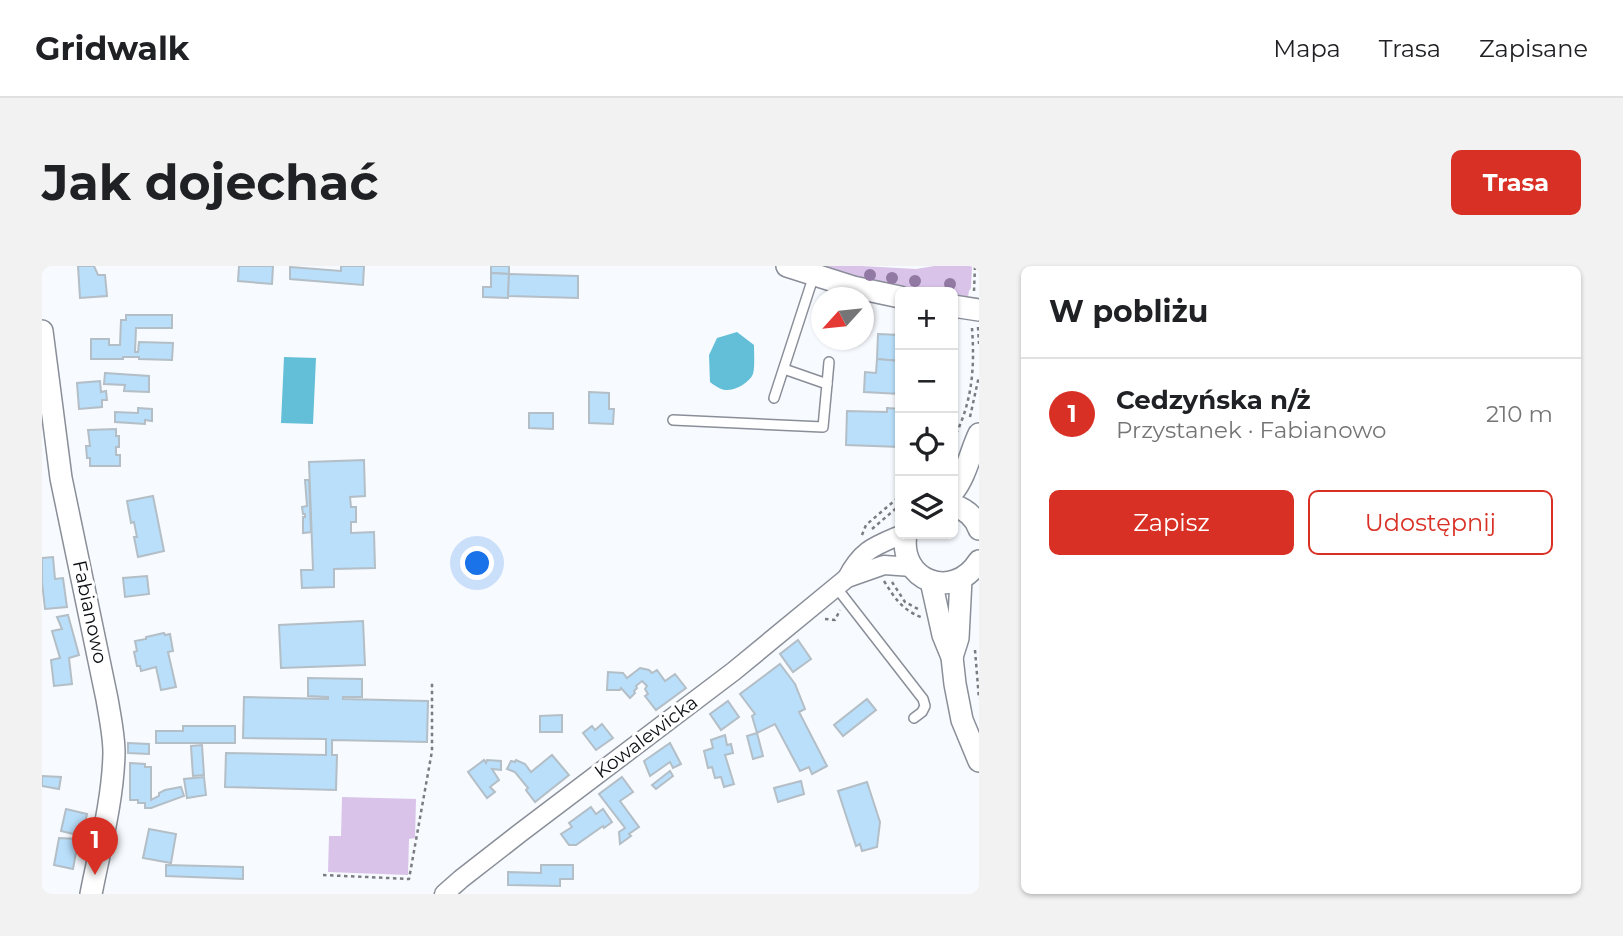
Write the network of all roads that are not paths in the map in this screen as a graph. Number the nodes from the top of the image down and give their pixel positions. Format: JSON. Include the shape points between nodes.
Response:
{"nodes":[{"id":1,"x":787,"y":266,"type":"edge"},
{"id":2,"x":814,"y":275,"type":"junction"},
{"id":3,"x":895,"y":296,"type":"edge"},
{"id":4,"x":958,"y":307,"type":"edge"},
{"id":5,"x":976,"y":309,"type":"edge"},
{"id":6,"x":42,"y":331,"type":"edge"},
{"id":7,"x":829,"y":362,"type":"dead end"},
{"id":8,"x":784,"y":369,"type":"junction"},
{"id":9,"x":827,"y":384,"type":"junction"},
{"id":10,"x":774,"y":398,"type":"dead end"},
{"id":11,"x":46,"y":402,"type":"edge"},
{"id":12,"x":674,"y":420,"type":"dead end"},
{"id":13,"x":973,"y":430,"type":"edge"},
{"id":14,"x":958,"y":485,"type":"edge"},
{"id":15,"x":958,"y":507,"type":"edge"},
{"id":16,"x":979,"y":529,"type":"edge"},
{"id":17,"x":895,"y":537,"type":"edge"},
{"id":18,"x":904,"y":539,"type":"edge"},
{"id":19,"x":979,"y":562,"type":"edge"},
{"id":20,"x":912,"y":567,"type":"junction"},
{"id":21,"x":961,"y":579,"type":"junction"},
{"id":22,"x":932,"y":581,"type":"junction"},
{"id":23,"x":842,"y":582,"type":"junction"},
{"id":24,"x":952,"y":657,"type":"junction"},
{"id":25,"x":914,"y":718,"type":"dead end"},
{"id":26,"x":979,"y":761,"type":"edge"},
{"id":27,"x":91,"y":894,"type":"edge"},
{"id":28,"x":444,"y":894,"type":"edge"}],
"edges":[{"from":1,"to":2,"type":"street"},
{"from":2,"to":3,"type":"street"},
{"from":2,"to":8,"type":"lane"},
{"from":4,"to":5,"type":"street"},
{"from":6,"to":11,"type":"street","name":"Fabianowo"},
{"from":7,"to":9,"type":"lane"},
{"from":8,"to":9,"type":"lane"},
{"from":8,"to":10,"type":"lane"},
{"from":9,"to":12,"type":"lane","via":[[823,427]]},
{"from":11,"to":27,"type":"street","name":"Fabianowo","via":[[113,736],[110,790]]},
{"from":13,"to":14,"type":"street","via":[[971,451]]},
{"from":15,"to":16,"type":"street","via":[[968,512]]},
{"from":17,"to":23,"type":"street","name":"Kowalewicka","via":[[873,546]]},
{"from":18,"to":20,"type":"street"},
{"from":19,"to":21,"type":"street"},
{"from":20,"to":22,"type":"street"},
{"from":20,"to":23,"type":"street","name":"Kowalewicka","via":[[884,565]]},
{"from":21,"to":22,"type":"street"},
{"from":21,"to":24,"type":"street","via":[[958,638]]},
{"from":22,"to":24,"type":"street"},
{"from":23,"to":25,"type":"lane","via":[[923,699],[925,706]]},
{"from":23,"to":28,"type":"street","name":"Kowalewicka"},
{"from":24,"to":26,"type":"street","via":[[962,720]]}]}
